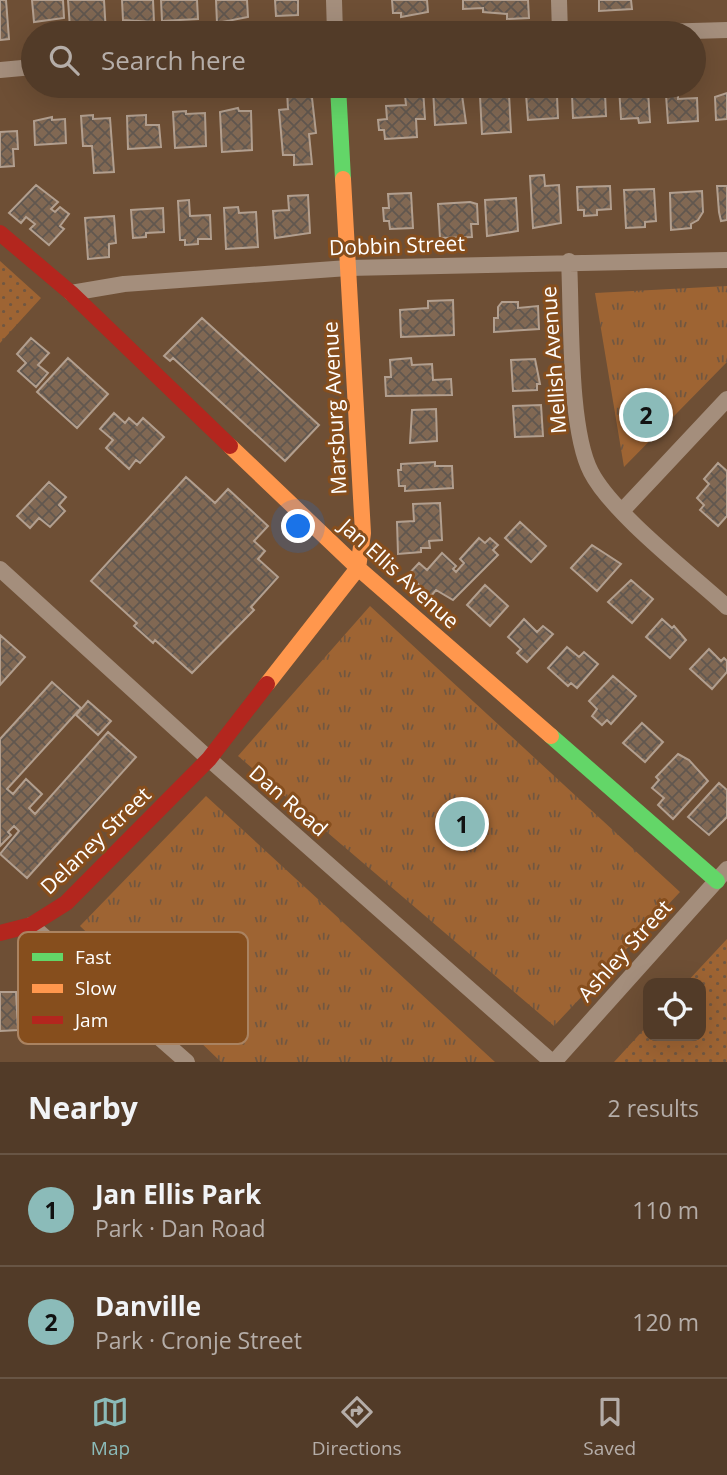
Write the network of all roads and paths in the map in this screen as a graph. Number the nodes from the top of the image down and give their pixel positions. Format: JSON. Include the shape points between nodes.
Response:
{"nodes":[{"id":1,"x":334,"y":0,"type":"edge"},
{"id":2,"x":559,"y":0,"type":"edge"},
{"id":3,"x":335,"y":21,"type":"edge"},
{"id":4,"x":560,"y":21,"type":"edge"},
{"id":5,"x":727,"y":30,"type":"edge"},
{"id":6,"x":706,"y":31,"type":"edge"},
{"id":7,"x":21,"y":67,"type":"edge"},
{"id":8,"x":0,"y":70,"type":"edge"},
{"id":9,"x":339,"y":98,"type":"edge"},
{"id":10,"x":0,"y":233,"type":"edge"},
{"id":11,"x":727,"y":260,"type":"edge"},
{"id":12,"x":569,"y":261,"type":"junction"},
{"id":13,"x":348,"y":268,"type":"junction"},
{"id":14,"x":71,"y":293,"type":"junction"},
{"id":15,"x":727,"y":399,"type":"edge"},
{"id":16,"x":622,"y":511,"type":"junction"},
{"id":17,"x":358,"y":568,"type":"junction"},
{"id":18,"x":0,"y":569,"type":"edge"},
{"id":19,"x":727,"y":607,"type":"edge"},
{"id":20,"x":209,"y":759,"type":"junction"},
{"id":21,"x":722,"y":875,"type":"edge"},
{"id":22,"x":32,"y":925,"type":"junction"},
{"id":23,"x":40,"y":932,"type":"edge"},
{"id":24,"x":0,"y":933,"type":"edge"},
{"id":25,"x":167,"y":1044,"type":"edge"},
{"id":26,"x":187,"y":1062,"type":"edge"},
{"id":27,"x":553,"y":1062,"type":"edge"}],
"edges":[{"from":1,"to":3,"type":"street"},
{"from":2,"to":4,"type":"street"},
{"from":5,"to":6,"type":"street"},
{"from":7,"to":8,"type":"street"},
{"from":9,"to":13,"type":"street","name":"Marsburg Avenue"},
{"from":10,"to":14,"type":"street","name":"Jan Ellis Avenue"},
{"from":11,"to":12,"type":"street","name":"Dobbin Street"},
{"from":12,"to":13,"type":"street","name":"Dobbin Street"},
{"from":12,"to":16,"type":"street","name":"Mellish Avenue","via":[[582,449],[605,494]]},
{"from":13,"to":14,"type":"street","name":"Dobbin Street","via":[[124,284]]},
{"from":13,"to":17,"type":"street","name":"Marsburg Avenue","via":[[363,533]]},
{"from":14,"to":17,"type":"street","name":"Jan Ellis Avenue"},
{"from":15,"to":16,"type":"street"},
{"from":16,"to":19,"type":"street","name":"Mellish Avenue"},
{"from":17,"to":20,"type":"street","name":"Marsburg Avenue"},
{"from":17,"to":21,"type":"street","name":"Jan Ellis Avenue"},
{"from":18,"to":20,"type":"street","name":"Dan Road"},
{"from":20,"to":22,"type":"street","name":"Delaney Street","via":[[66,903]]},
{"from":20,"to":27,"type":"street","name":"Dan Road"},
{"from":21,"to":27,"type":"street","name":"Ashley Street"},
{"from":22,"to":23,"type":"street"},
{"from":22,"to":24,"type":"street","name":"Delaney Street"},
{"from":25,"to":26,"type":"street"}]}
